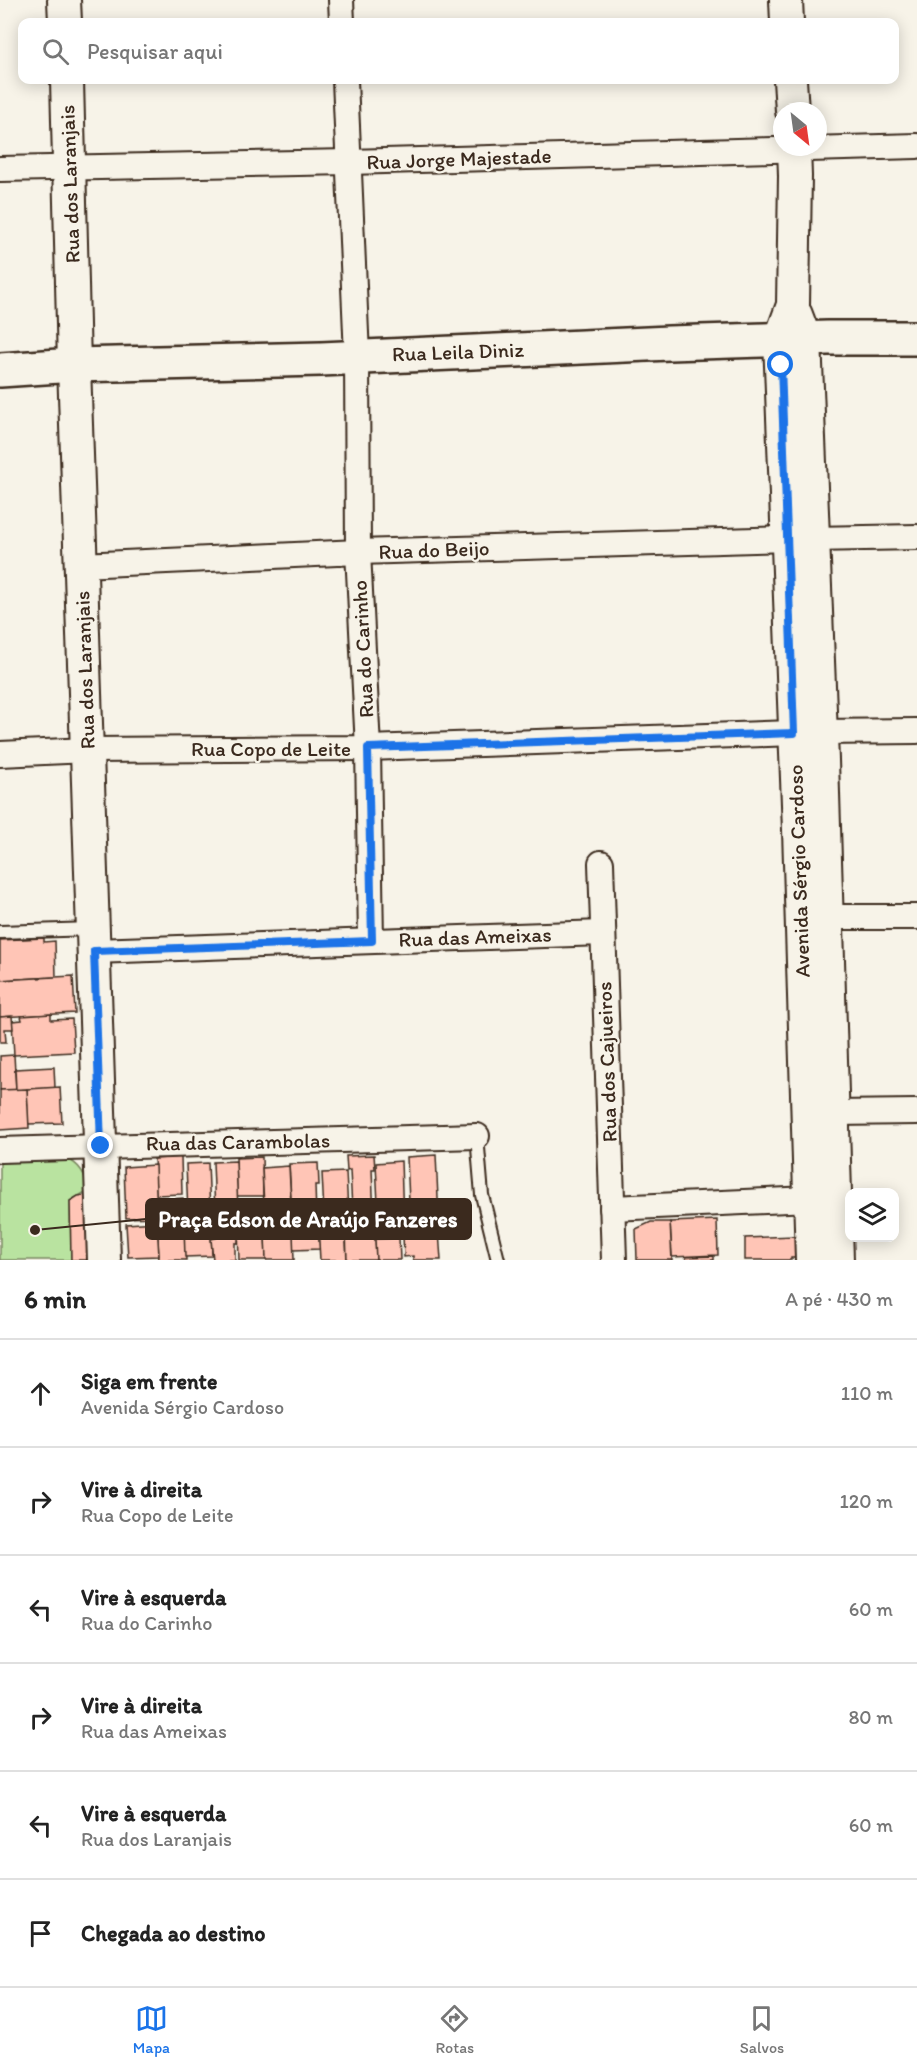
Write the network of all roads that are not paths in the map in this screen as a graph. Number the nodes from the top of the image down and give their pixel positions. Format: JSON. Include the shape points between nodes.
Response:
{"nodes":[{"id":1,"x":64,"y":0,"type":"edge"},
{"id":2,"x":341,"y":0,"type":"edge"},
{"id":3,"x":786,"y":0,"type":"edge"},
{"id":4,"x":65,"y":18,"type":"edge"},
{"id":5,"x":342,"y":18,"type":"edge"},
{"id":6,"x":787,"y":18,"type":"edge"},
{"id":7,"x":67,"y":84,"type":"edge"},
{"id":8,"x":345,"y":84,"type":"edge"},
{"id":9,"x":790,"y":84,"type":"edge"},
{"id":10,"x":791,"y":102,"type":"edge"},
{"id":11,"x":917,"y":146,"type":"edge"},
{"id":12,"x":827,"y":148,"type":"edge"},
{"id":13,"x":773,"y":150,"type":"edge"},
{"id":14,"x":794,"y":156,"type":"edge"},
{"id":15,"x":349,"y":162,"type":"junction"},
{"id":16,"x":70,"y":167,"type":"junction"},
{"id":17,"x":0,"y":169,"type":"edge"},
{"id":18,"x":917,"y":338,"type":"edge"},
{"id":19,"x":792,"y":339,"type":"junction"},
{"id":20,"x":357,"y":356,"type":"junction"},
{"id":21,"x":74,"y":365,"type":"junction"},
{"id":22,"x":0,"y":370,"type":"edge"},
{"id":23,"x":917,"y":537,"type":"edge"},
{"id":24,"x":800,"y":539,"type":"junction"},
{"id":25,"x":358,"y":552,"type":"junction"},
{"id":26,"x":81,"y":565,"type":"junction"},
{"id":27,"x":917,"y":731,"type":"edge"},
{"id":28,"x":807,"y":732,"type":"junction"},
{"id":29,"x":368,"y":748,"type":"junction"},
{"id":30,"x":88,"y":750,"type":"junction"},
{"id":31,"x":0,"y":754,"type":"edge"},
{"id":32,"x":601,"y":863,"type":"dead end"},
{"id":33,"x":917,"y":917,"type":"edge"},
{"id":34,"x":814,"y":918,"type":"junction"},
{"id":35,"x":0,"y":932,"type":"edge"},
{"id":36,"x":603,"y":933,"type":"junction"},
{"id":37,"x":94,"y":940,"type":"junction"},
{"id":38,"x":372,"y":941,"type":"junction"},
{"id":39,"x":917,"y":1112,"type":"edge"},
{"id":40,"x":820,"y":1114,"type":"junction"},
{"id":41,"x":477,"y":1136,"type":"joint"},
{"id":42,"x":101,"y":1146,"type":"junction"},
{"id":43,"x":0,"y":1150,"type":"edge"},
{"id":44,"x":823,"y":1199,"type":"junction"},
{"id":45,"x":612,"y":1208,"type":"junction"},
{"id":46,"x":105,"y":1260,"type":"edge"},
{"id":47,"x":498,"y":1260,"type":"edge"},
{"id":48,"x":614,"y":1260,"type":"edge"},
{"id":49,"x":812,"y":1260,"type":"edge"},
{"id":50,"x":837,"y":1260,"type":"edge"}],
"edges":[{"from":1,"to":4,"type":"street"},
{"from":2,"to":5,"type":"street"},
{"from":3,"to":6,"type":"street"},
{"from":7,"to":16,"type":"street","name":"Rua dos Laranjais"},
{"from":8,"to":15,"type":"street","name":"Rua do Carinho"},
{"from":9,"to":10,"type":"street"},
{"from":11,"to":12,"type":"street","name":"Rua Jorge Majestade"},
{"from":13,"to":15,"type":"street","name":"Rua Jorge Majestade"},
{"from":14,"to":19,"type":"street","name":"Avenida Sérgio Cardoso"},
{"from":15,"to":16,"type":"street","name":"Rua Jorge Majestade"},
{"from":15,"to":20,"type":"street","name":"Rua do Carinho"},
{"from":16,"to":17,"type":"street","name":"Rua Jorge Majestade"},
{"from":16,"to":21,"type":"street","name":"Rua dos Laranjais"},
{"from":18,"to":19,"type":"main road","name":"Rua Leila Diniz"},
{"from":19,"to":20,"type":"main road","name":"Rua Leila Diniz"},
{"from":19,"to":24,"type":"street","name":"Avenida Sérgio Cardoso"},
{"from":20,"to":21,"type":"main road","name":"Rua Leila Diniz"},
{"from":20,"to":25,"type":"street","name":"Rua do Carinho"},
{"from":21,"to":22,"type":"main road","name":"Rua Leila Diniz"},
{"from":21,"to":26,"type":"street","name":"Rua dos Laranjais"},
{"from":23,"to":24,"type":"street","name":"Rua do Beijo"},
{"from":24,"to":25,"type":"street","name":"Rua do Beijo"},
{"from":24,"to":28,"type":"street","name":"Avenida Sérgio Cardoso"},
{"from":25,"to":26,"type":"street","name":"Rua do Beijo"},
{"from":25,"to":29,"type":"street","name":"Rua do Carinho"},
{"from":26,"to":30,"type":"street","name":"Rua dos Laranjais"},
{"from":27,"to":28,"type":"street","name":"Rua Copo de Leite"},
{"from":28,"to":29,"type":"street","name":"Rua Copo de Leite"},
{"from":28,"to":34,"type":"street","name":"Avenida Sérgio Cardoso"},
{"from":29,"to":30,"type":"street","name":"Rua Copo de Leite"},
{"from":29,"to":38,"type":"street","name":"Rua do Carinho"},
{"from":30,"to":31,"type":"street","name":"Rua Copo de Leite"},
{"from":30,"to":37,"type":"street","name":"Rua dos Laranjais"},
{"from":32,"to":36,"type":"street","name":"Rua dos Cajueiros"},
{"from":33,"to":34,"type":"street"},
{"from":34,"to":40,"type":"street","name":"Avenida Sérgio Cardoso"},
{"from":35,"to":37,"type":"lane"},
{"from":36,"to":38,"type":"street","name":"Rua das Ameixas"},
{"from":36,"to":45,"type":"street","name":"Rua dos Cajueiros"},
{"from":37,"to":38,"type":"street","name":"Rua das Ameixas"},
{"from":37,"to":42,"type":"street","name":"Rua dos Laranjais"},
{"from":39,"to":40,"type":"street"},
{"from":40,"to":44,"type":"street","name":"Avenida Sérgio Cardoso"},
{"from":41,"to":42,"type":"street","name":"Rua das Carambolas"},
{"from":41,"to":47,"type":"lane","via":[[482,1195]]},
{"from":42,"to":43,"type":"street","name":"Rua das Carambolas"},
{"from":42,"to":46,"type":"street","name":"Rua dos Laranjais"},
{"from":44,"to":45,"type":"street"},
{"from":44,"to":49,"type":"street","name":"Avenida Sérgio Cardoso"},
{"from":44,"to":50,"type":"street","name":"Avenida Sérgio Cardoso"},
{"from":45,"to":48,"type":"street","name":"Rua dos Cajueiros"}]}
